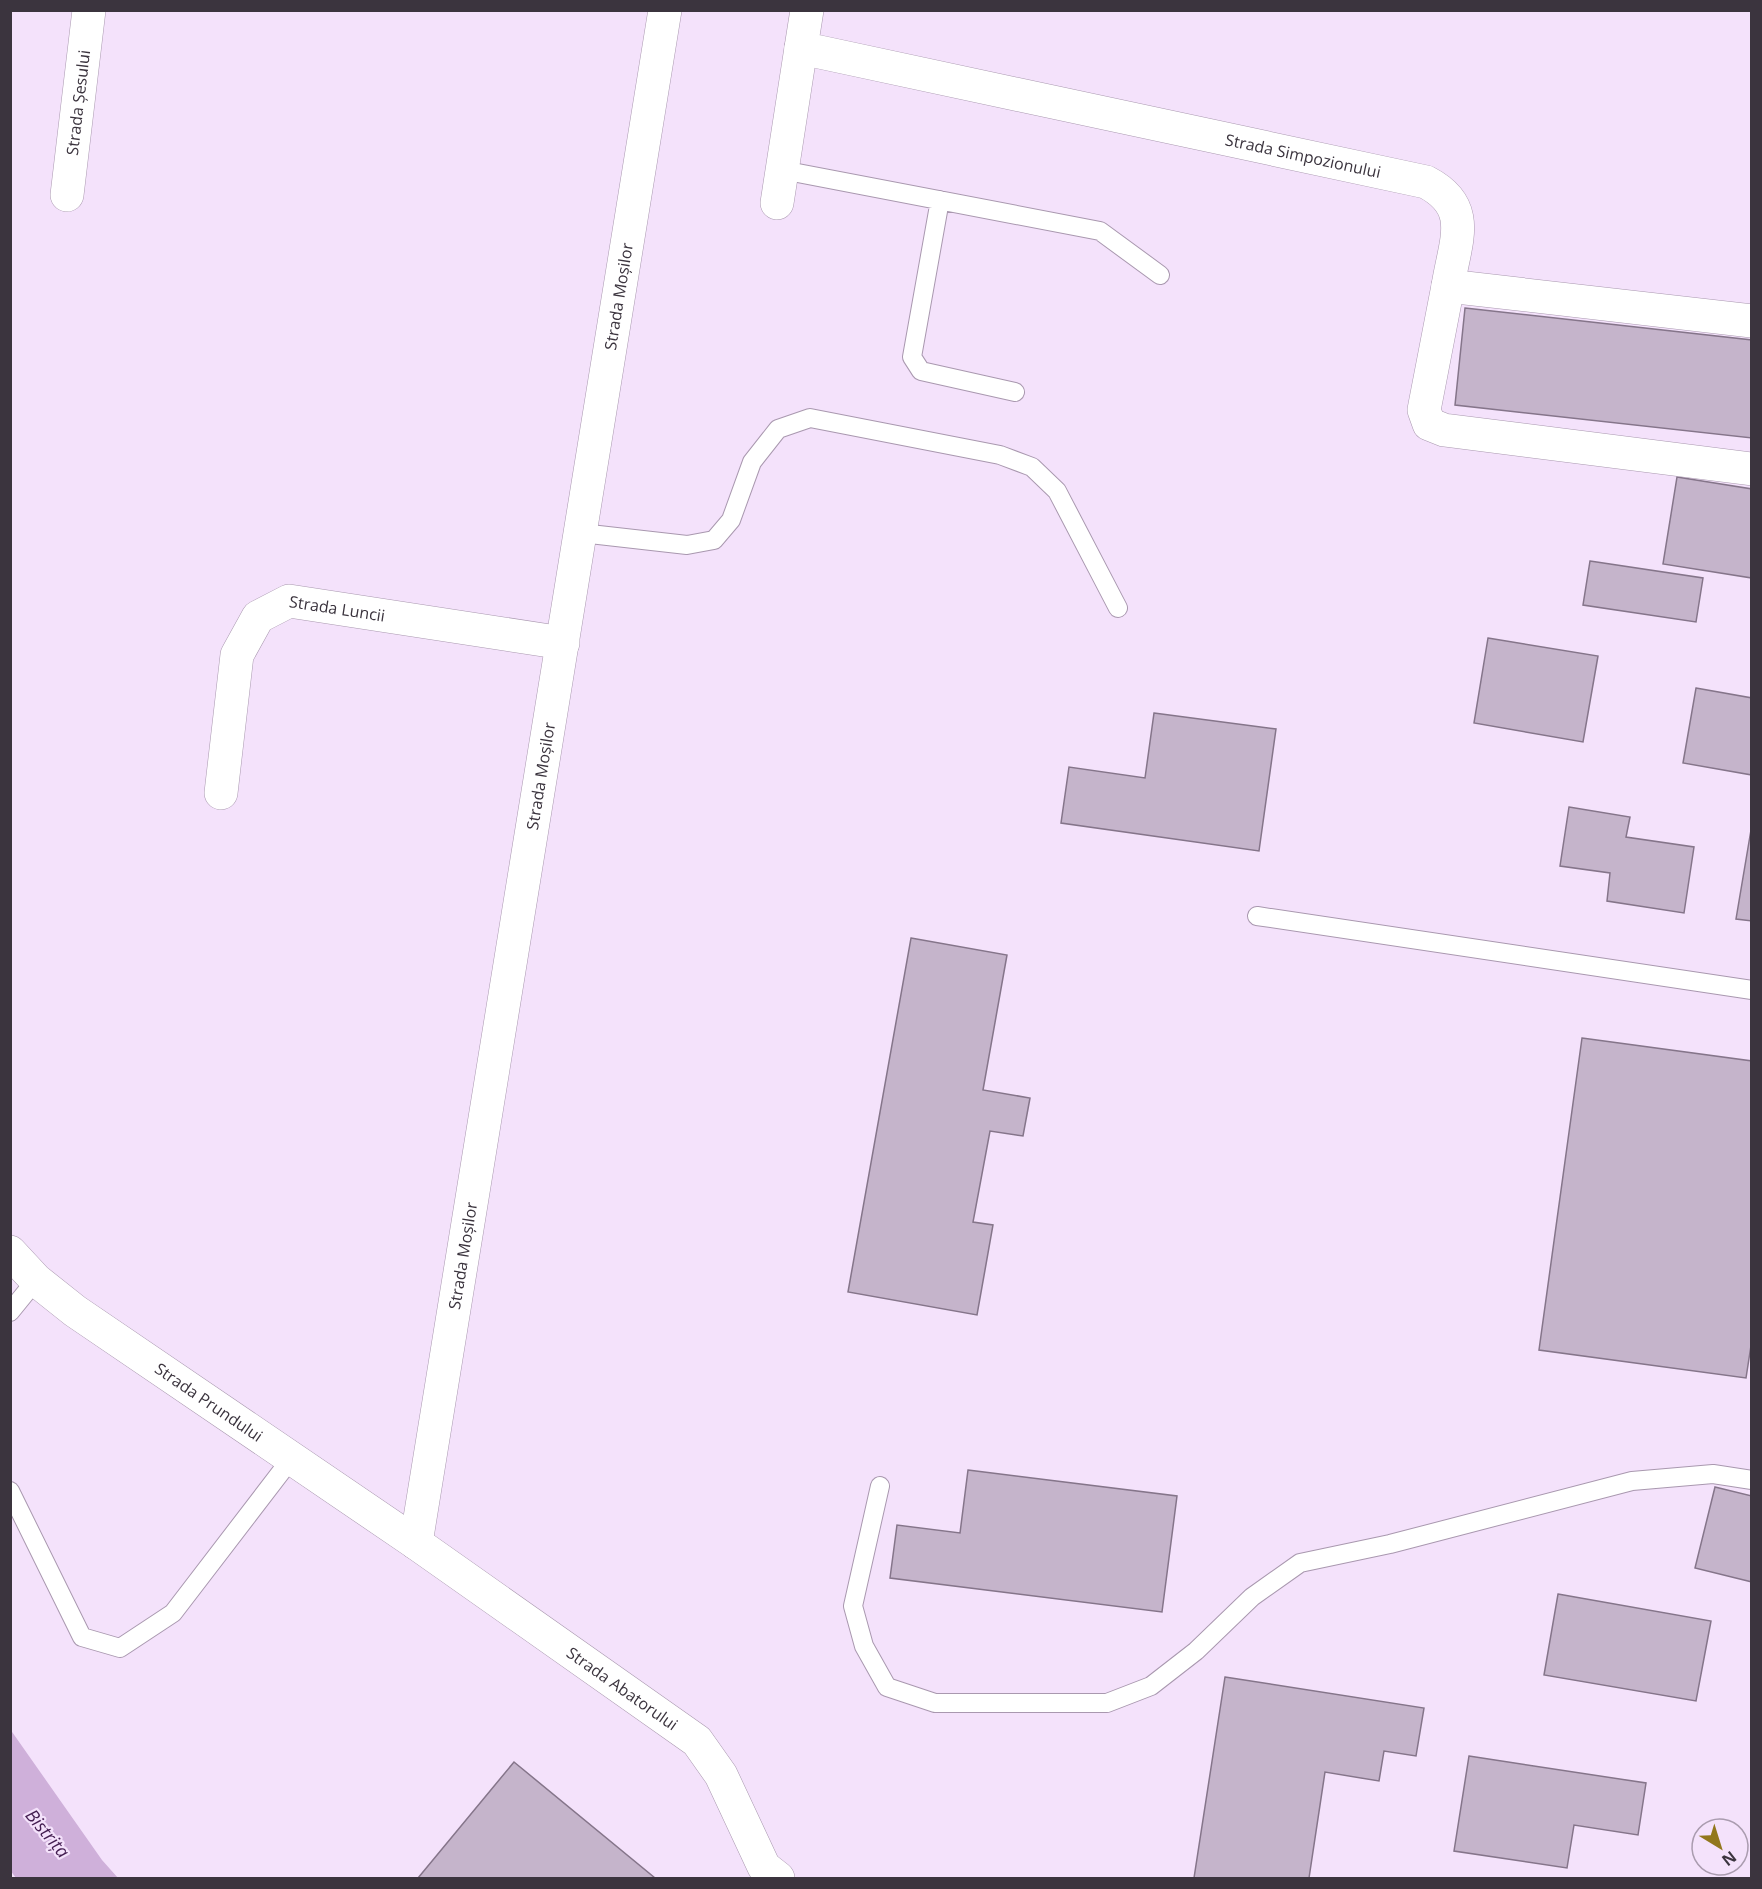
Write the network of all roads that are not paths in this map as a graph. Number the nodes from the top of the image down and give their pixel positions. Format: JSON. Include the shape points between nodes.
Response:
{"nodes":[{"id":1,"x":89,"y":10,"type":"edge"},
{"id":2,"x":665,"y":10,"type":"edge"},
{"id":3,"x":807,"y":10,"type":"edge"},
{"id":4,"x":801,"y":48,"type":"junction"},
{"id":5,"x":782,"y":170,"type":"junction"},
{"id":6,"x":67,"y":195,"type":"dead end"},
{"id":7,"x":940,"y":201,"type":"junction"},
{"id":8,"x":777,"y":202,"type":"dead end"},
{"id":9,"x":1160,"y":274,"type":"dead end"},
{"id":10,"x":1448,"y":286,"type":"junction"},
{"id":11,"x":1752,"y":321,"type":"edge"},
{"id":12,"x":1015,"y":392,"type":"dead end"},
{"id":13,"x":1752,"y":469,"type":"edge"},
{"id":14,"x":581,"y":533,"type":"junction"},
{"id":15,"x":1119,"y":608,"type":"dead end"},
{"id":16,"x":563,"y":643,"type":"junction"},
{"id":17,"x":220,"y":793,"type":"dead end"},
{"id":18,"x":1257,"y":916,"type":"dead end"},
{"id":19,"x":1752,"y":990,"type":"edge"},
{"id":20,"x":10,"y":1252,"type":"edge"},
{"id":21,"x":36,"y":1280,"type":"junction"},
{"id":22,"x":10,"y":1312,"type":"edge"},
{"id":23,"x":291,"y":1459,"type":"junction"},
{"id":24,"x":1752,"y":1480,"type":"edge"},
{"id":25,"x":880,"y":1486,"type":"dead end"},
{"id":26,"x":10,"y":1491,"type":"edge"},
{"id":27,"x":416,"y":1543,"type":"junction"},
{"id":28,"x":778,"y":1878,"type":"edge"}],
"edges":[{"from":1,"to":6,"type":"street","name":"Strada Șesului"},
{"from":2,"to":14,"type":"street","name":"Strada Moșilor"},
{"from":3,"to":4,"type":"street"},
{"from":4,"to":5,"type":"street"},
{"from":4,"to":10,"type":"street","name":"Strada Simpozionului","via":[[1426,182],[1443,190],[1454,204],[1459,221]]},
{"from":5,"to":7,"type":"lane"},
{"from":5,"to":8,"type":"street"},
{"from":7,"to":9,"type":"lane","via":[[1100,231]]},
{"from":7,"to":12,"type":"lane","via":[[912,357],[921,371]]},
{"from":10,"to":11,"type":"street"},
{"from":10,"to":13,"type":"street","name":"Strada Simpozionului","via":[[1425,410],[1429,424],[1444,430]]},
{"from":14,"to":15,"type":"lane","via":[[687,545],[714,540],[731,520],[752,462],[778,429],[810,418],[1000,454],[1032,467],[1057,491]]},
{"from":14,"to":16,"type":"street","name":"Strada Moșilor"},
{"from":16,"to":17,"type":"street","name":"Strada Luncii","via":[[290,602],[258,617],[237,655]]},
{"from":16,"to":27,"type":"street","name":"Strada Moșilor"},
{"from":18,"to":19,"type":"lane"},
{"from":20,"to":21,"type":"street","name":"Strada Prundului"},
{"from":21,"to":22,"type":"lane"},
{"from":21,"to":23,"type":"street","name":"Strada Prundului"},
{"from":23,"to":26,"type":"lane","via":[[173,1613],[120,1648],[82,1637]]},
{"from":23,"to":27,"type":"street","name":"Strada Prundului"},
{"from":24,"to":25,"type":"lane","via":[[1713,1474],[1632,1480],[1390,1544],[1300,1563],[1252,1597],[1196,1652],[1151,1686],[1107,1702],[1084,1703],[935,1703],[887,1687],[864,1646],[853,1606]]},
{"from":27,"to":28,"type":"street","name":"Strada Abatorului","via":[[697,1741],[721,1775],[764,1867]]}]}
